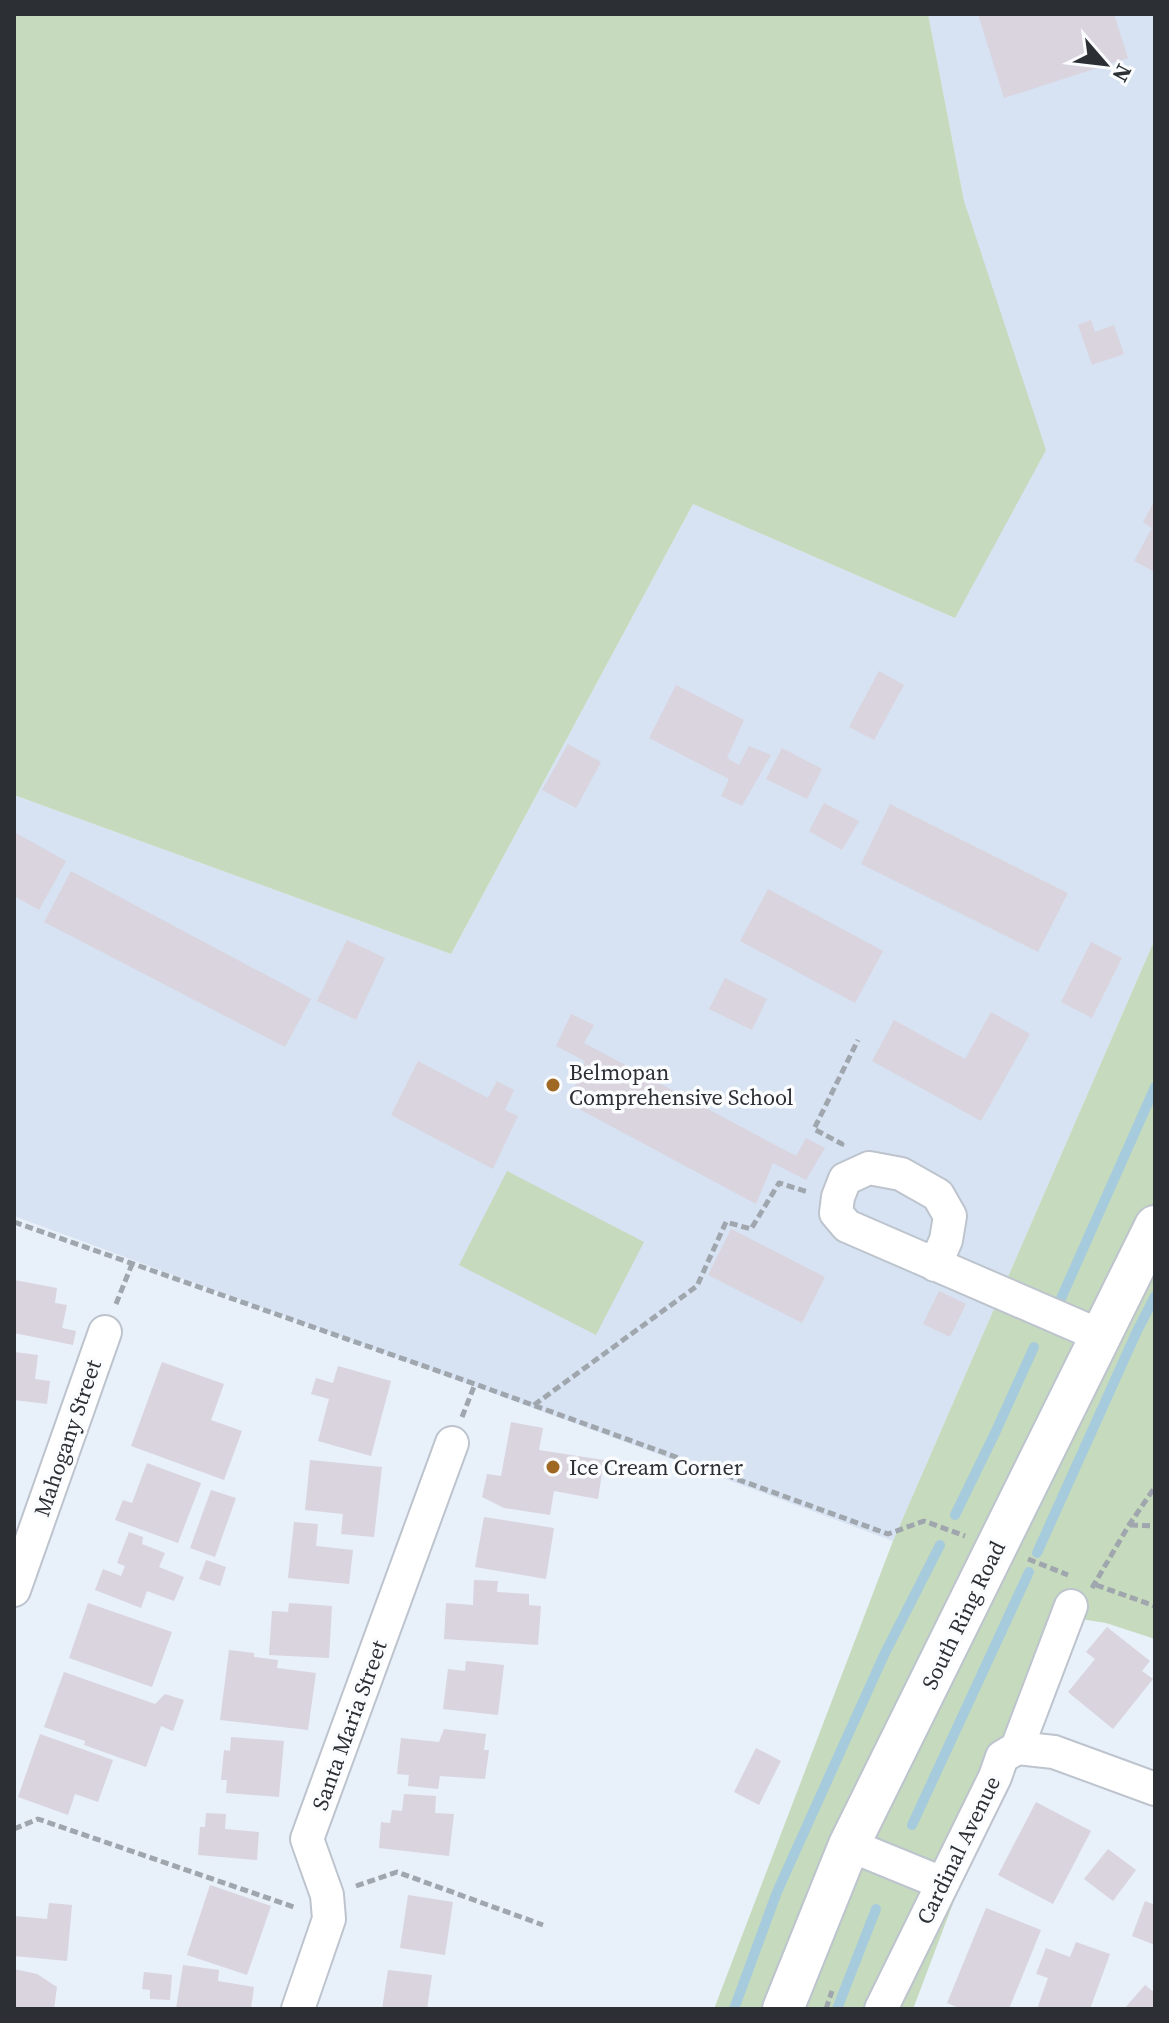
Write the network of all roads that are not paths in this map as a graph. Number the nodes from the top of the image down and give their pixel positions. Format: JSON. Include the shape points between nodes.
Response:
{"nodes":[{"id":1,"x":1155,"y":1226,"type":"edge"},
{"id":2,"x":935,"y":1265,"type":"dead end"},
{"id":3,"x":105,"y":1332,"type":"road end"},
{"id":4,"x":1101,"y":1336,"type":"junction"},
{"id":5,"x":452,"y":1443,"type":"dead end"},
{"id":6,"x":14,"y":1590,"type":"edge"},
{"id":7,"x":1071,"y":1606,"type":"road end"},
{"id":8,"x":1017,"y":1748,"type":"junction"},
{"id":9,"x":1155,"y":1789,"type":"edge"},
{"id":10,"x":849,"y":1845,"type":"junction"},
{"id":11,"x":942,"y":1883,"type":"junction"},
{"id":12,"x":298,"y":2009,"type":"edge"},
{"id":13,"x":783,"y":2009,"type":"edge"},
{"id":14,"x":881,"y":2009,"type":"edge"}],
"edges":[{"from":1,"to":4,"type":"main road","name":"South Ring Road"},
{"from":2,"to":4,"type":"street"},
{"from":3,"to":6,"type":"street","name":"Mahogany Street"},
{"from":4,"to":10,"type":"main road","name":"South Ring Road"},
{"from":5,"to":12,"type":"street","name":"Santa Maria Street","via":[[307,1839],[327,1895],[329,1919]]},
{"from":7,"to":8,"type":"street","name":"Cardinal Avenue"},
{"from":8,"to":9,"type":"street","via":[[1054,1752]]},
{"from":8,"to":11,"type":"street","name":"Cardinal Avenue","via":[[1002,1757]]},
{"from":10,"to":11,"type":"street"},
{"from":10,"to":13,"type":"main road","name":"South Ring Road"},
{"from":11,"to":14,"type":"street","name":"Cardinal Avenue"}]}
